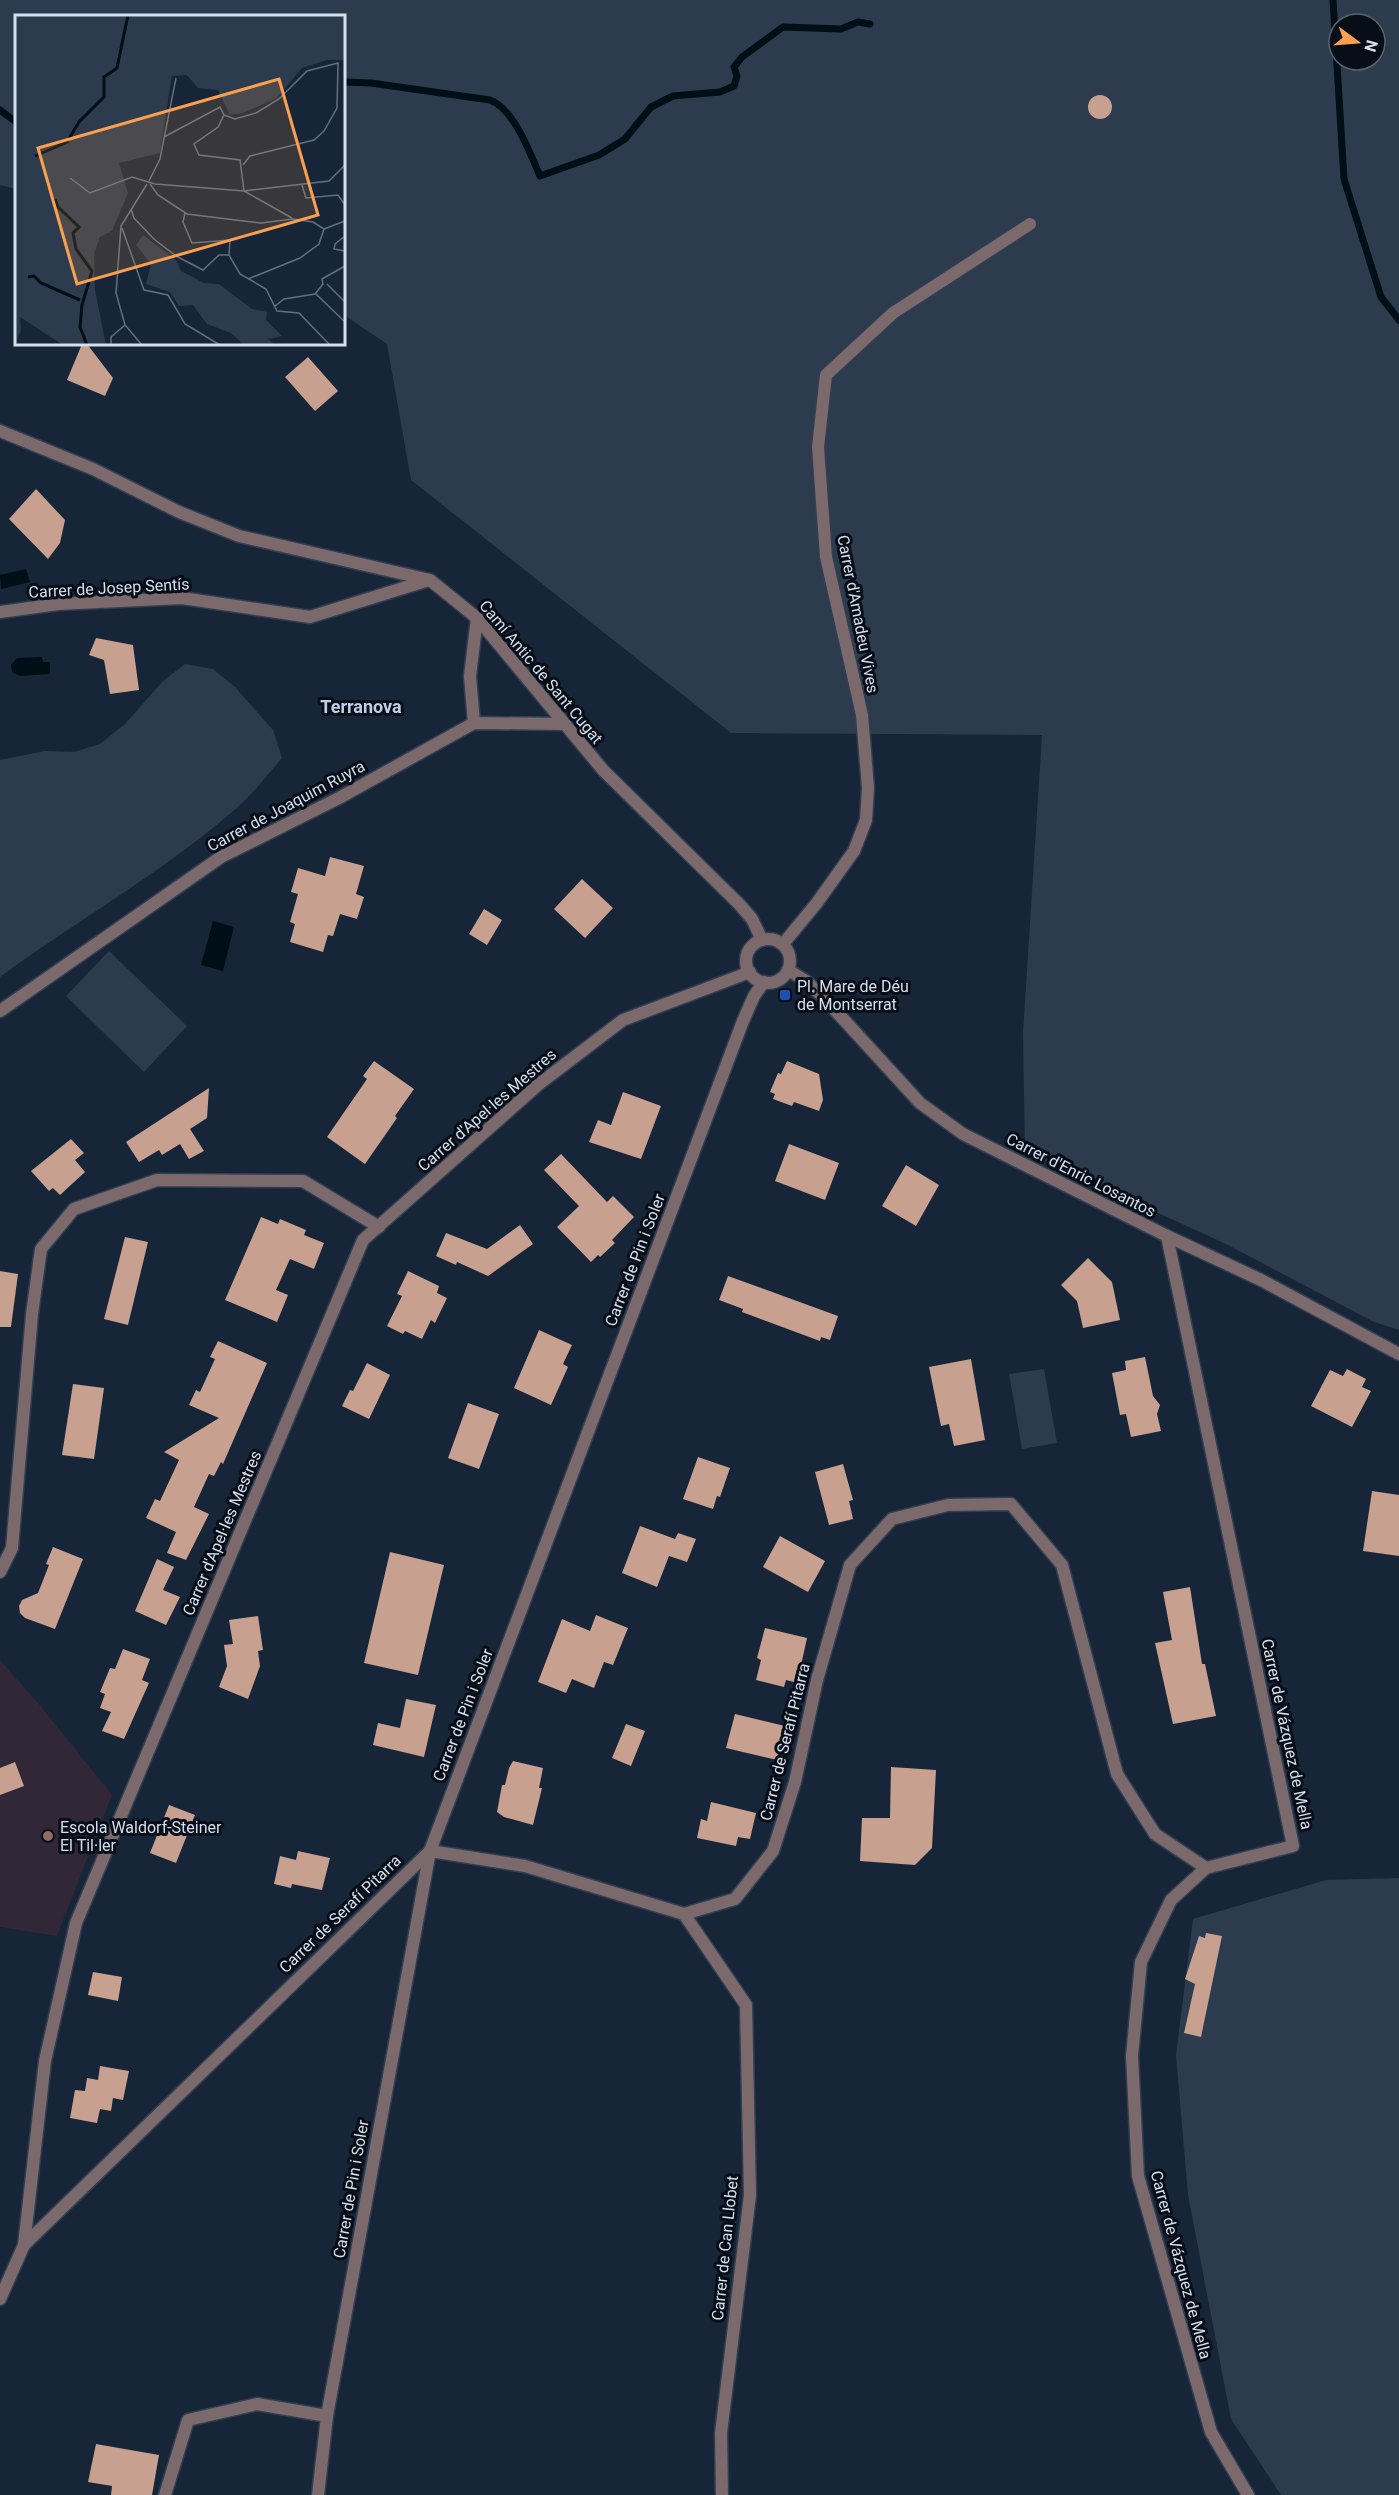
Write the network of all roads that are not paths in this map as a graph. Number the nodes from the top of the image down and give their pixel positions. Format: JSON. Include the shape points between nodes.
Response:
{"nodes":[{"id":1,"x":1030,"y":224,"type":"dead end"},
{"id":2,"x":0,"y":430,"type":"edge"},
{"id":3,"x":430,"y":580,"type":"junction"},
{"id":4,"x":0,"y":612,"type":"edge"},
{"id":5,"x":477,"y":618,"type":"junction"},
{"id":6,"x":474,"y":723,"type":"junction"},
{"id":7,"x":565,"y":724,"type":"junction"},
{"id":8,"x":762,"y":940,"type":"junction"},
{"id":9,"x":783,"y":944,"type":"junction"},
{"id":10,"x":788,"y":970,"type":"junction"},
{"id":11,"x":750,"y":972,"type":"junction"},
{"id":12,"x":764,"y":982,"type":"junction"},
{"id":13,"x":0,"y":1011,"type":"edge"},
{"id":14,"x":379,"y":1227,"type":"junction"},
{"id":15,"x":1167,"y":1236,"type":"junction"},
{"id":16,"x":1399,"y":1354,"type":"edge"},
{"id":17,"x":0,"y":1572,"type":"edge"},
{"id":18,"x":430,"y":1851,"type":"junction"},
{"id":19,"x":1206,"y":1868,"type":"junction"},
{"id":20,"x":684,"y":1914,"type":"junction"},
{"id":21,"x":24,"y":2245,"type":"junction"},
{"id":22,"x":0,"y":2299,"type":"edge"},
{"id":23,"x":327,"y":2416,"type":"junction"},
{"id":24,"x":165,"y":2495,"type":"edge"},
{"id":25,"x":318,"y":2495,"type":"edge"},
{"id":26,"x":723,"y":2495,"type":"edge"},
{"id":27,"x":1248,"y":2495,"type":"edge"}],
"edges":[{"from":1,"to":9,"type":"street","name":"Carrer d'Amadeu Vives","via":[[893,313],[826,375],[818,447],[826,557],[862,715],[868,788],[866,820],[854,850]]},
{"from":2,"to":3,"type":"street","name":"Camí Antic de Sant Cugat","via":[[239,536]]},
{"from":3,"to":4,"type":"street","name":"Carrer de Josep Sentís","via":[[310,617],[182,598],[58,604]]},
{"from":3,"to":5,"type":"street","name":"Camí Antic de Sant Cugat"},
{"from":5,"to":6,"type":"street","via":[[470,676]]},
{"from":5,"to":7,"type":"street","name":"Camí Antic de Sant Cugat"},
{"from":6,"to":7,"type":"street","name":"Carrer de Joaquim Ruyra"},
{"from":6,"to":13,"type":"street","name":"Carrer de Joaquim Ruyra","via":[[339,798],[221,857]]},
{"from":7,"to":8,"type":"street","name":"Camí Antic de Sant Cugat","via":[[603,770],[740,905]]},
{"from":8,"to":9,"type":"street"},
{"from":8,"to":11,"type":"street","via":[[747,956]]},
{"from":9,"to":10,"type":"street","via":[[790,956]]},
{"from":10,"to":12,"type":"street","via":[[780,979]]},
{"from":10,"to":15,"type":"street","name":"Carrer d'Enric Losantos","via":[[823,997],[920,1103],[948,1124]]},
{"from":11,"to":12,"type":"street"},
{"from":11,"to":14,"type":"street","name":"Carrer d'Apel·les Mestres","via":[[623,1020],[539,1084]]},
{"from":12,"to":18,"type":"street","name":"Carrer de Pin i Soler","via":[[743,1021]]},
{"from":14,"to":17,"type":"street","via":[[303,1181],[157,1180],[74,1209],[41,1249],[12,1548]]},
{"from":14,"to":21,"type":"street","name":"Carrer d'Apel·les Mestres","via":[[363,1240],[76,1923],[45,2061]]},
{"from":15,"to":16,"type":"street","name":"Carrer d'Enric Losantos","via":[[1261,1280]]},
{"from":15,"to":19,"type":"street","name":"Carrer de Vázquez de Mella","via":[[1293,1846]]},
{"from":18,"to":20,"type":"street","via":[[525,1866]]},
{"from":18,"to":21,"type":"street","name":"Carrer de Serafí Pitarra"},
{"from":18,"to":23,"type":"street","name":"Carrer de Pin i Soler"},
{"from":19,"to":20,"type":"street","name":"Carrer de Serafí Pitarra","via":[[1155,1834],[1117,1774],[1062,1565],[1011,1504],[948,1505],[892,1519],[850,1565],[817,1680],[795,1782],[772,1851],[735,1899]]},
{"from":19,"to":27,"type":"street","name":"Carrer de Vázquez de Mella","via":[[1171,1900],[1141,1962],[1132,2056],[1138,2176],[1211,2432]]},
{"from":20,"to":26,"type":"street","name":"Carrer de Can Llobet","via":[[746,2005],[750,2194],[721,2433]]},
{"from":21,"to":22,"type":"street","name":"Carrer d'Apel·les Mestres"},
{"from":23,"to":24,"type":"street","via":[[257,2404],[188,2420]]},
{"from":23,"to":25,"type":"street","name":"Carrer de Pin i Soler"}]}
